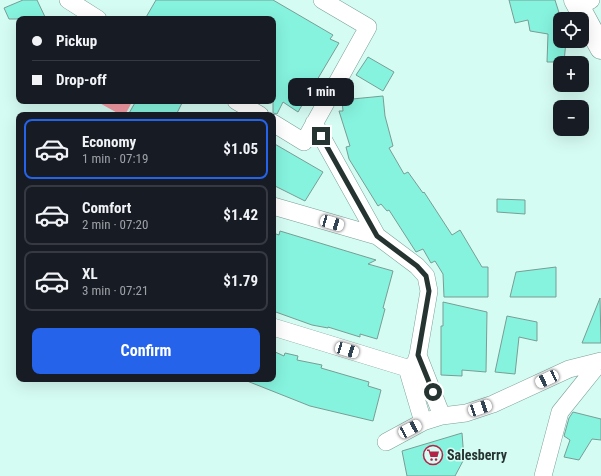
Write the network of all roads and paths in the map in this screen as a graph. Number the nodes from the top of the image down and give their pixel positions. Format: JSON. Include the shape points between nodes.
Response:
{"nodes":[{"id":1,"x":68,"y":0,"type":"edge"},
{"id":2,"x":322,"y":0,"type":"edge"},
{"id":3,"x":582,"y":2,"type":"edge"},
{"id":4,"x":93,"y":16,"type":"edge"},
{"id":5,"x":601,"y":48,"type":"edge"},
{"id":6,"x":241,"y":104,"type":"edge"},
{"id":7,"x":255,"y":112,"type":"edge"},
{"id":8,"x":314,"y":123,"type":"junction"},
{"id":9,"x":276,"y":125,"type":"edge"},
{"id":10,"x":276,"y":207,"type":"edge"},
{"id":11,"x":377,"y":236,"type":"junction"},
{"id":12,"x":276,"y":328,"type":"edge"},
{"id":13,"x":418,"y":355,"type":"junction"},
{"id":14,"x":601,"y":361,"type":"edge"},
{"id":15,"x":407,"y":368,"type":"junction"},
{"id":16,"x":442,"y":416,"type":"junction"},
{"id":17,"x":423,"y":422,"type":"junction"},
{"id":18,"x":386,"y":442,"type":"dead end"},
{"id":19,"x":543,"y":476,"type":"edge"}],
"edges":[{"from":1,"to":4,"type":"street"},
{"from":2,"to":8,"type":"street","via":[[368,27]]},
{"from":3,"to":5,"type":"main road"},
{"from":6,"to":7,"type":"street"},
{"from":8,"to":9,"type":"street","via":[[304,142]]},
{"from":8,"to":11,"type":"street"},
{"from":10,"to":11,"type":"street"},
{"from":11,"to":13,"type":"street","via":[[417,266],[426,276],[429,291]]},
{"from":12,"to":15,"type":"street"},
{"from":13,"to":15,"type":"street","via":[[415,364]]},
{"from":13,"to":16,"type":"street"},
{"from":14,"to":16,"type":"street","via":[[569,369],[466,413]]},
{"from":14,"to":19,"type":"street","via":[[560,412]]},
{"from":15,"to":17,"type":"street"},
{"from":16,"to":17,"type":"street"},
{"from":17,"to":18,"type":"street"}]}
